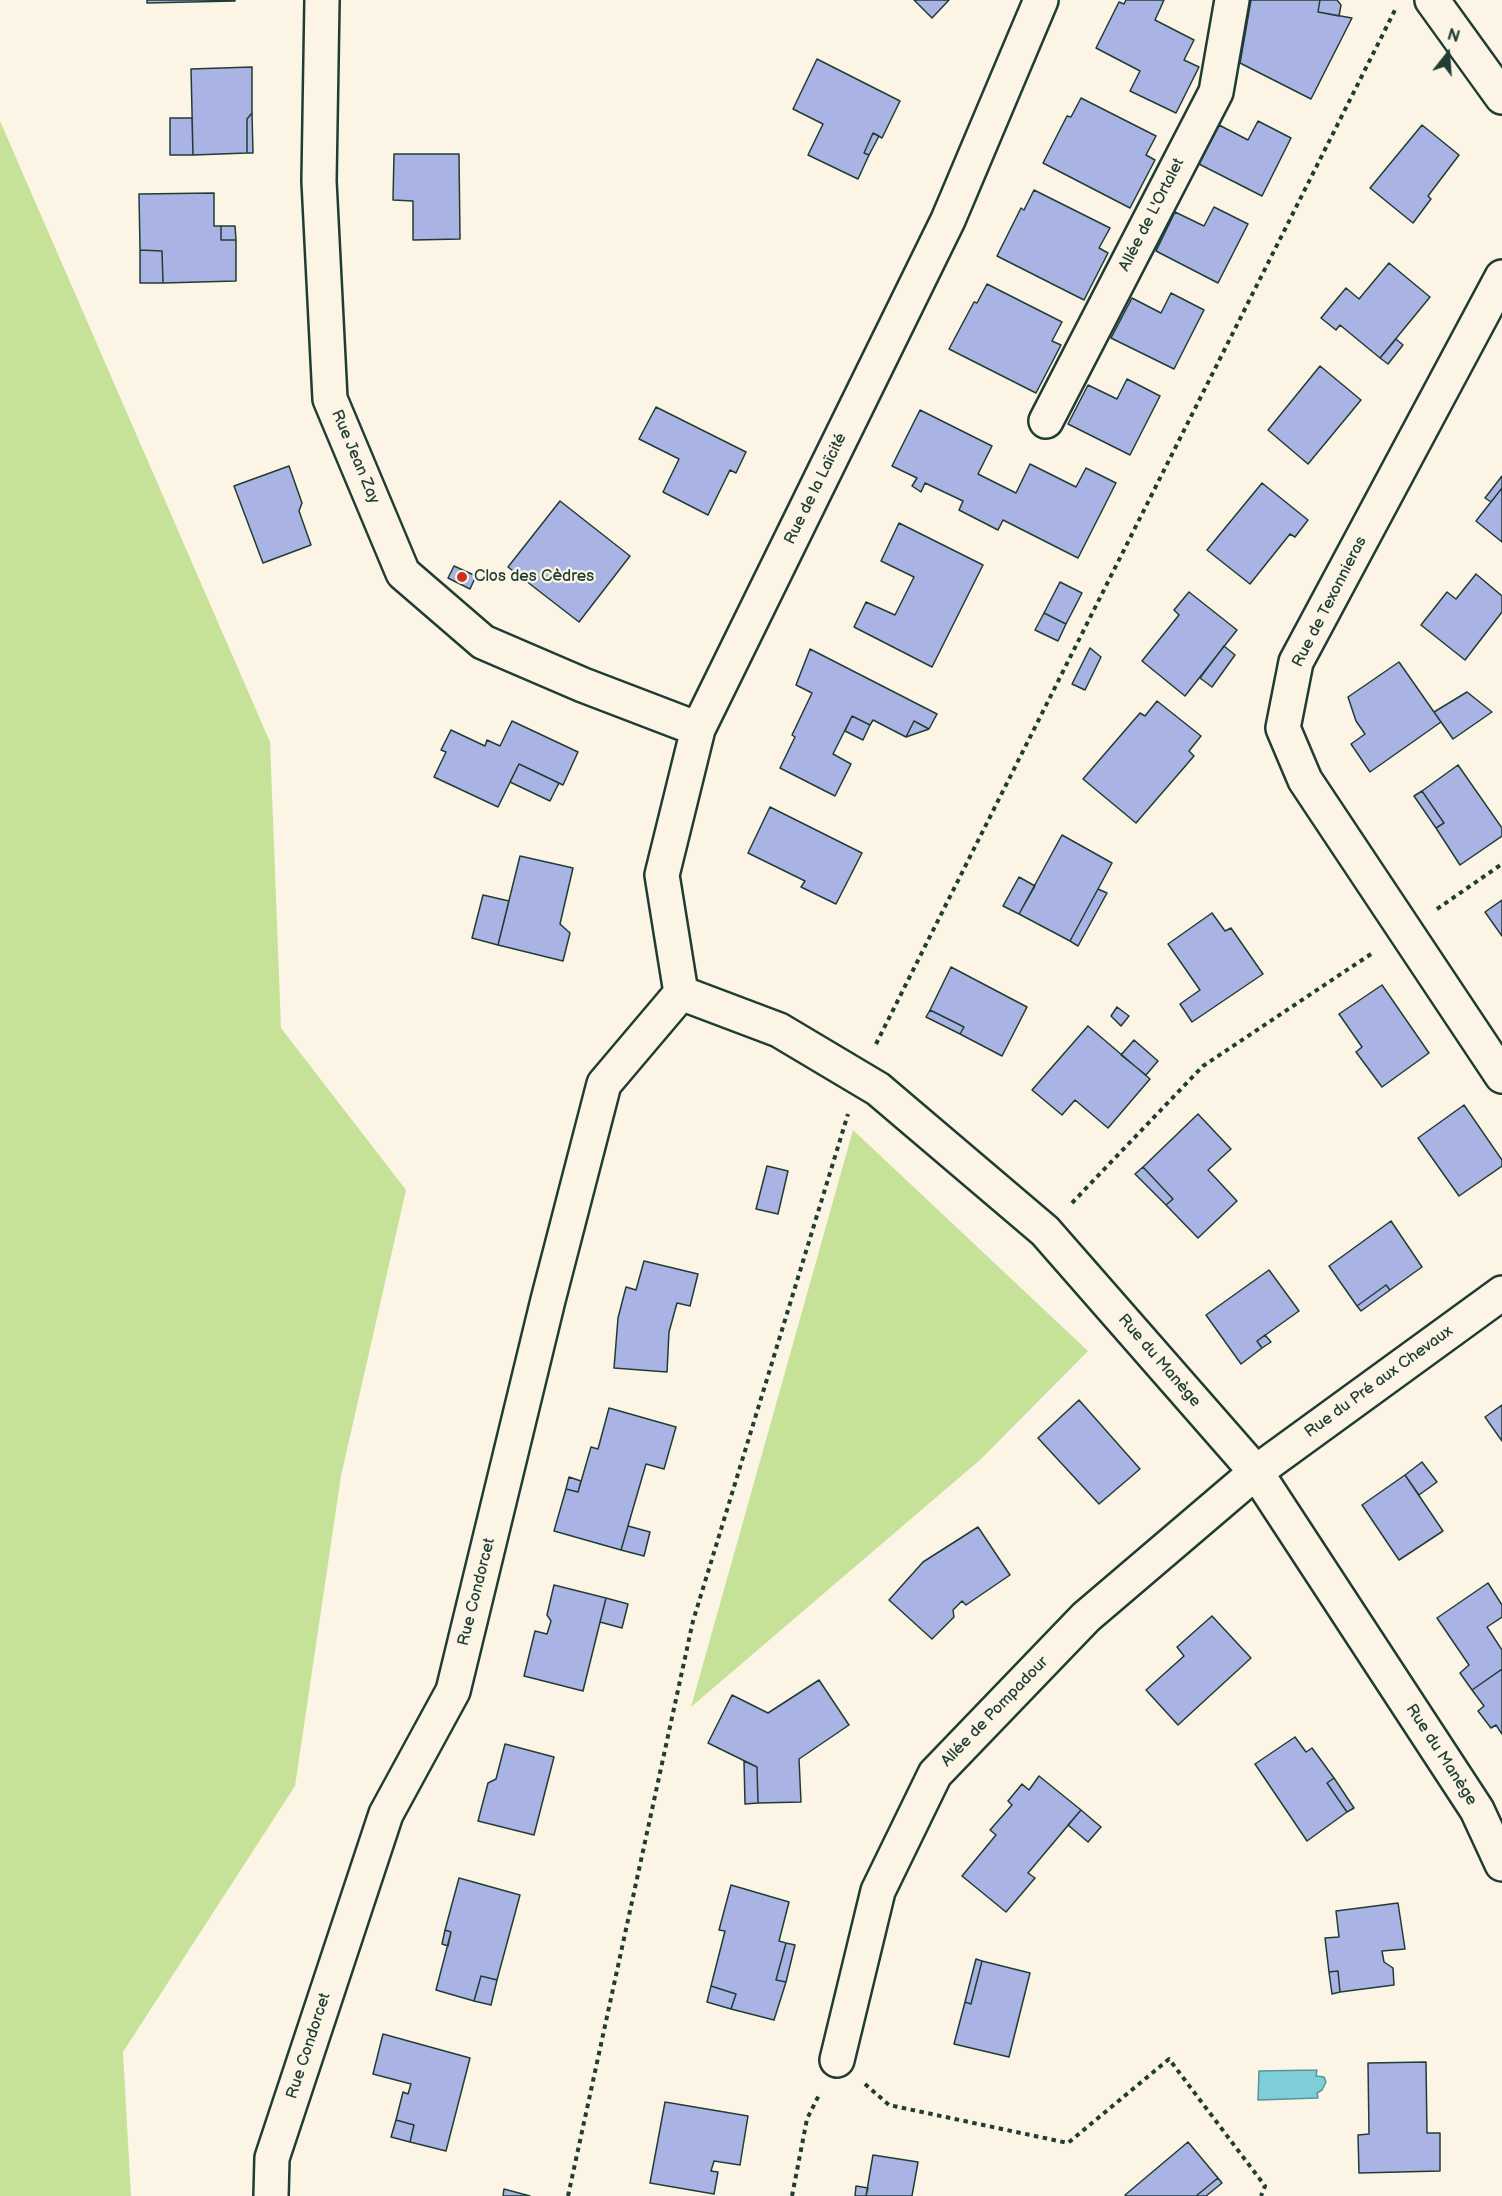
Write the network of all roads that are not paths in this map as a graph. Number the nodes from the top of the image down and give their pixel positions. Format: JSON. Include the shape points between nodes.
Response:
{"nodes":[{"id":1,"x":322,"y":0,"type":"edge"},
{"id":2,"x":1041,"y":0,"type":"edge"},
{"id":3,"x":1232,"y":0,"type":"edge"},
{"id":4,"x":1432,"y":0,"type":"edge"},
{"id":5,"x":1502,"y":97,"type":"edge"},
{"id":6,"x":1502,"y":277,"type":"edge"},
{"id":7,"x":1046,"y":421,"type":"dead end"},
{"id":8,"x":698,"y":729,"type":"junction"},
{"id":9,"x":681,"y":993,"type":"junction"},
{"id":10,"x":1502,"y":1077,"type":"edge"},
{"id":11,"x":1502,"y":1293,"type":"edge"},
{"id":12,"x":1256,"y":1472,"type":"junction"},
{"id":13,"x":1502,"y":1864,"type":"edge"},
{"id":14,"x":837,"y":2060,"type":"road end"},
{"id":15,"x":271,"y":2196,"type":"edge"}],
"edges":[{"from":1,"to":8,"type":"street","name":"Rue Jean Zay","via":[[319,181],[330,399],[403,573],[483,642]]},
{"from":2,"to":8,"type":"street","name":"Rue de la Laïcité","via":[[948,220]]},
{"from":3,"to":7,"type":"street","name":"Allée de L'Ortalet","via":[[1216,92]]},
{"from":4,"to":5,"type":"street"},
{"from":6,"to":10,"type":"street","name":"Rue de Texonnieras","via":[[1296,662],[1283,728],[1305,780]]},
{"from":8,"to":9,"type":"street","name":"Rue de la Laïcité","via":[[662,875]]},
{"from":9,"to":12,"type":"street","name":"Rue du Manège","via":[[780,1030],[878,1089],[1045,1231]]},
{"from":9,"to":15,"type":"street","name":"Rue Condorcet","via":[[604,1084],[453,1691],[386,1814],[272,2158]]},
{"from":11,"to":12,"type":"street","name":"Rue du Pré aux Chevaux"},
{"from":12,"to":13,"type":"street","name":"Rue du Manège","via":[[1477,1810]]},
{"from":12,"to":14,"type":"street","name":"Allée de Pompadour","via":[[1086,1617],[935,1774],[878,1891]]}]}
